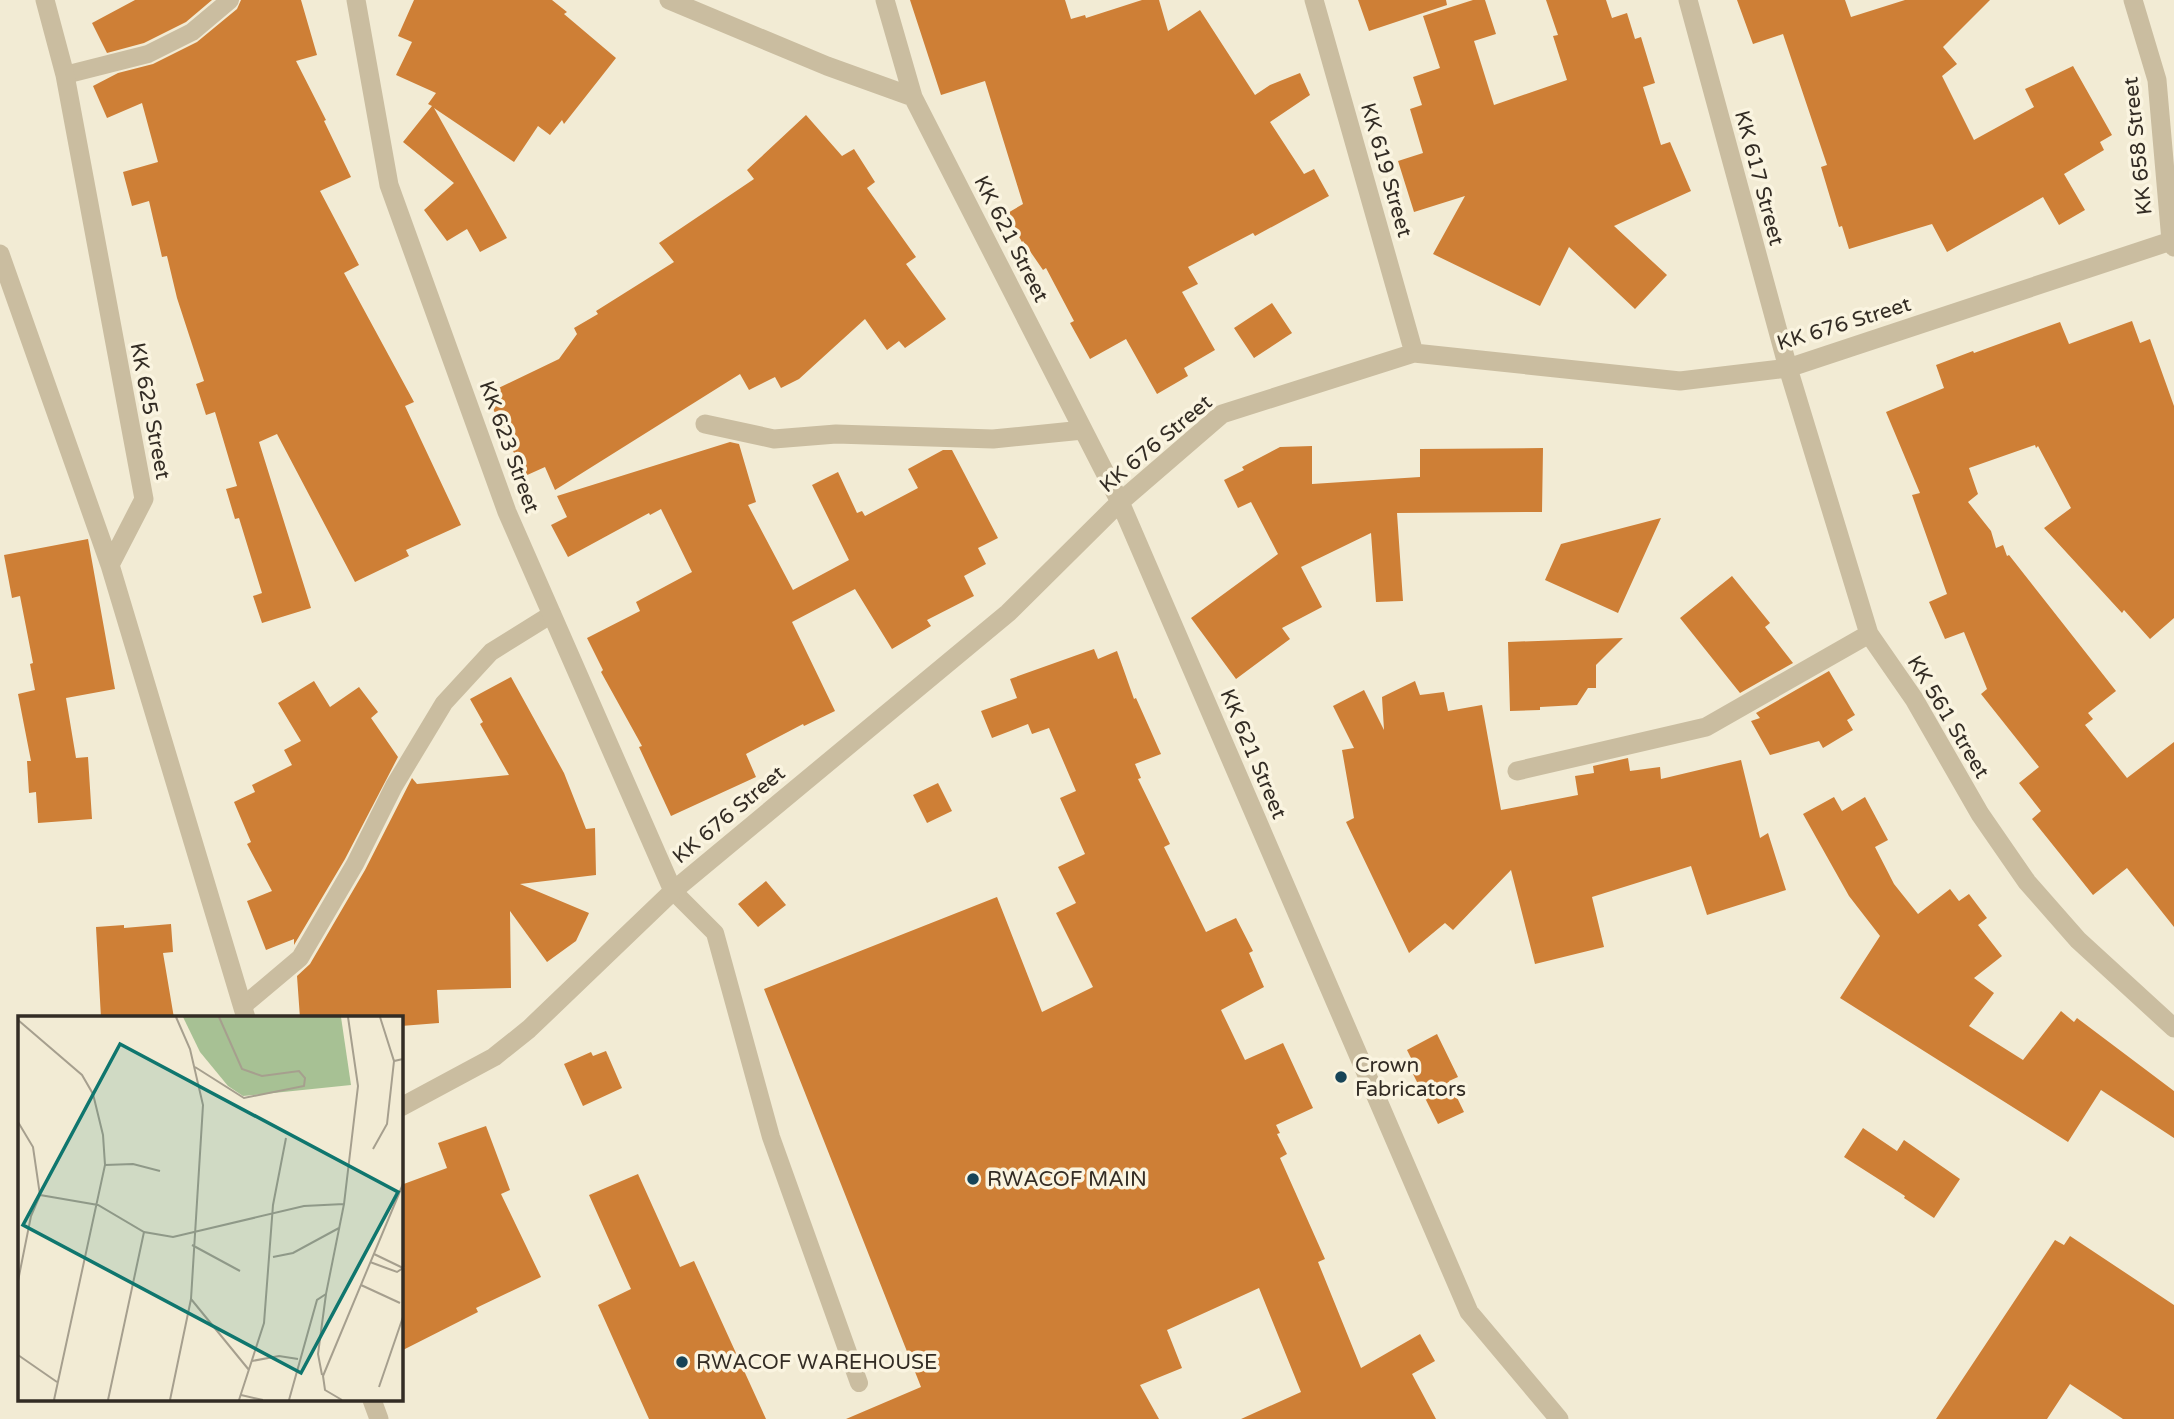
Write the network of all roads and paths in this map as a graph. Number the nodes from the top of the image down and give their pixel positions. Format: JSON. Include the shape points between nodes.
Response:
{"nodes":[{"id":1,"x":45,"y":0,"type":"edge"},
{"id":2,"x":230,"y":0,"type":"edge"},
{"id":3,"x":356,"y":0,"type":"edge"},
{"id":4,"x":669,"y":0,"type":"edge"},
{"id":5,"x":884,"y":0,"type":"edge"},
{"id":6,"x":1314,"y":0,"type":"edge"},
{"id":7,"x":1688,"y":0,"type":"edge"},
{"id":8,"x":2133,"y":0,"type":"edge"},
{"id":9,"x":65,"y":75,"type":"junction"},
{"id":10,"x":913,"y":97,"type":"junction"},
{"id":11,"x":2172,"y":244,"type":"edge"},
{"id":12,"x":0,"y":254,"type":"edge"},
{"id":13,"x":1414,"y":353,"type":"junction"},
{"id":14,"x":1788,"y":368,"type":"junction"},
{"id":15,"x":705,"y":424,"type":"dead end"},
{"id":16,"x":1083,"y":429,"type":"junction"},
{"id":17,"x":1120,"y":502,"type":"junction"},
{"id":18,"x":110,"y":565,"type":"junction"},
{"id":19,"x":552,"y":614,"type":"junction"},
{"id":20,"x":1869,"y":634,"type":"junction"},
{"id":21,"x":1517,"y":771,"type":"dead end"},
{"id":22,"x":673,"y":891,"type":"junction"},
{"id":23,"x":244,"y":1012,"type":"edge"},
{"id":24,"x":2174,"y":1028,"type":"edge"},
{"id":25,"x":402,"y":1106,"type":"edge"},
{"id":26,"x":859,"y":1383,"type":"dead end"},
{"id":27,"x":373,"y":1402,"type":"edge"},
{"id":28,"x":379,"y":1419,"type":"edge"},
{"id":29,"x":1559,"y":1419,"type":"edge"}],
"edges":[{"from":1,"to":9,"type":"street","name":"KK 625 Street"},
{"from":2,"to":9,"type":"lane","via":[[192,32],[148,54]]},
{"from":3,"to":19,"type":"street","name":"KK 623 Street","via":[[389,184],[507,512]]},
{"from":4,"to":10,"type":"street"},
{"from":5,"to":10,"type":"street","name":"KK 621 Street"},
{"from":6,"to":13,"type":"street","name":"KK 619 Street"},
{"from":7,"to":14,"type":"street","name":"KK 617 Street"},
{"from":8,"to":11,"type":"street","name":"KK 658 Street","via":[[2157,80]]},
{"from":9,"to":18,"type":"street","name":"KK 625 Street","via":[[144,499]]},
{"from":10,"to":16,"type":"street","name":"KK 621 Street"},
{"from":11,"to":14,"type":"street","name":"KK 676 Street"},
{"from":12,"to":18,"type":"street"},
{"from":13,"to":14,"type":"street","name":"KK 676 Street","via":[[1680,381]]},
{"from":13,"to":17,"type":"street","name":"KK 676 Street","via":[[1222,414]]},
{"from":14,"to":20,"type":"street","name":"KK 561 Street"},
{"from":15,"to":16,"type":"street","via":[[774,439],[836,434],[993,439]]},
{"from":16,"to":17,"type":"street","name":"KK 621 Street"},
{"from":17,"to":22,"type":"street","name":"KK 676 Street","via":[[1008,613]]},
{"from":17,"to":29,"type":"street","name":"KK 621 Street","via":[[1469,1312]]},
{"from":18,"to":23,"type":"street"},
{"from":19,"to":22,"type":"street","name":"KK 623 Street"},
{"from":19,"to":23,"type":"lane","via":[[491,652],[444,703],[300,958]]},
{"from":20,"to":21,"type":"street","via":[[1706,727]]},
{"from":20,"to":24,"type":"street","name":"KK 561 Street","via":[[2027,882],[2078,940]]},
{"from":22,"to":25,"type":"street","name":"KK 676 Street","via":[[529,1029],[494,1056]]},
{"from":22,"to":26,"type":"lane","via":[[715,933],[771,1137]]},
{"from":27,"to":28,"type":"street"}]}
